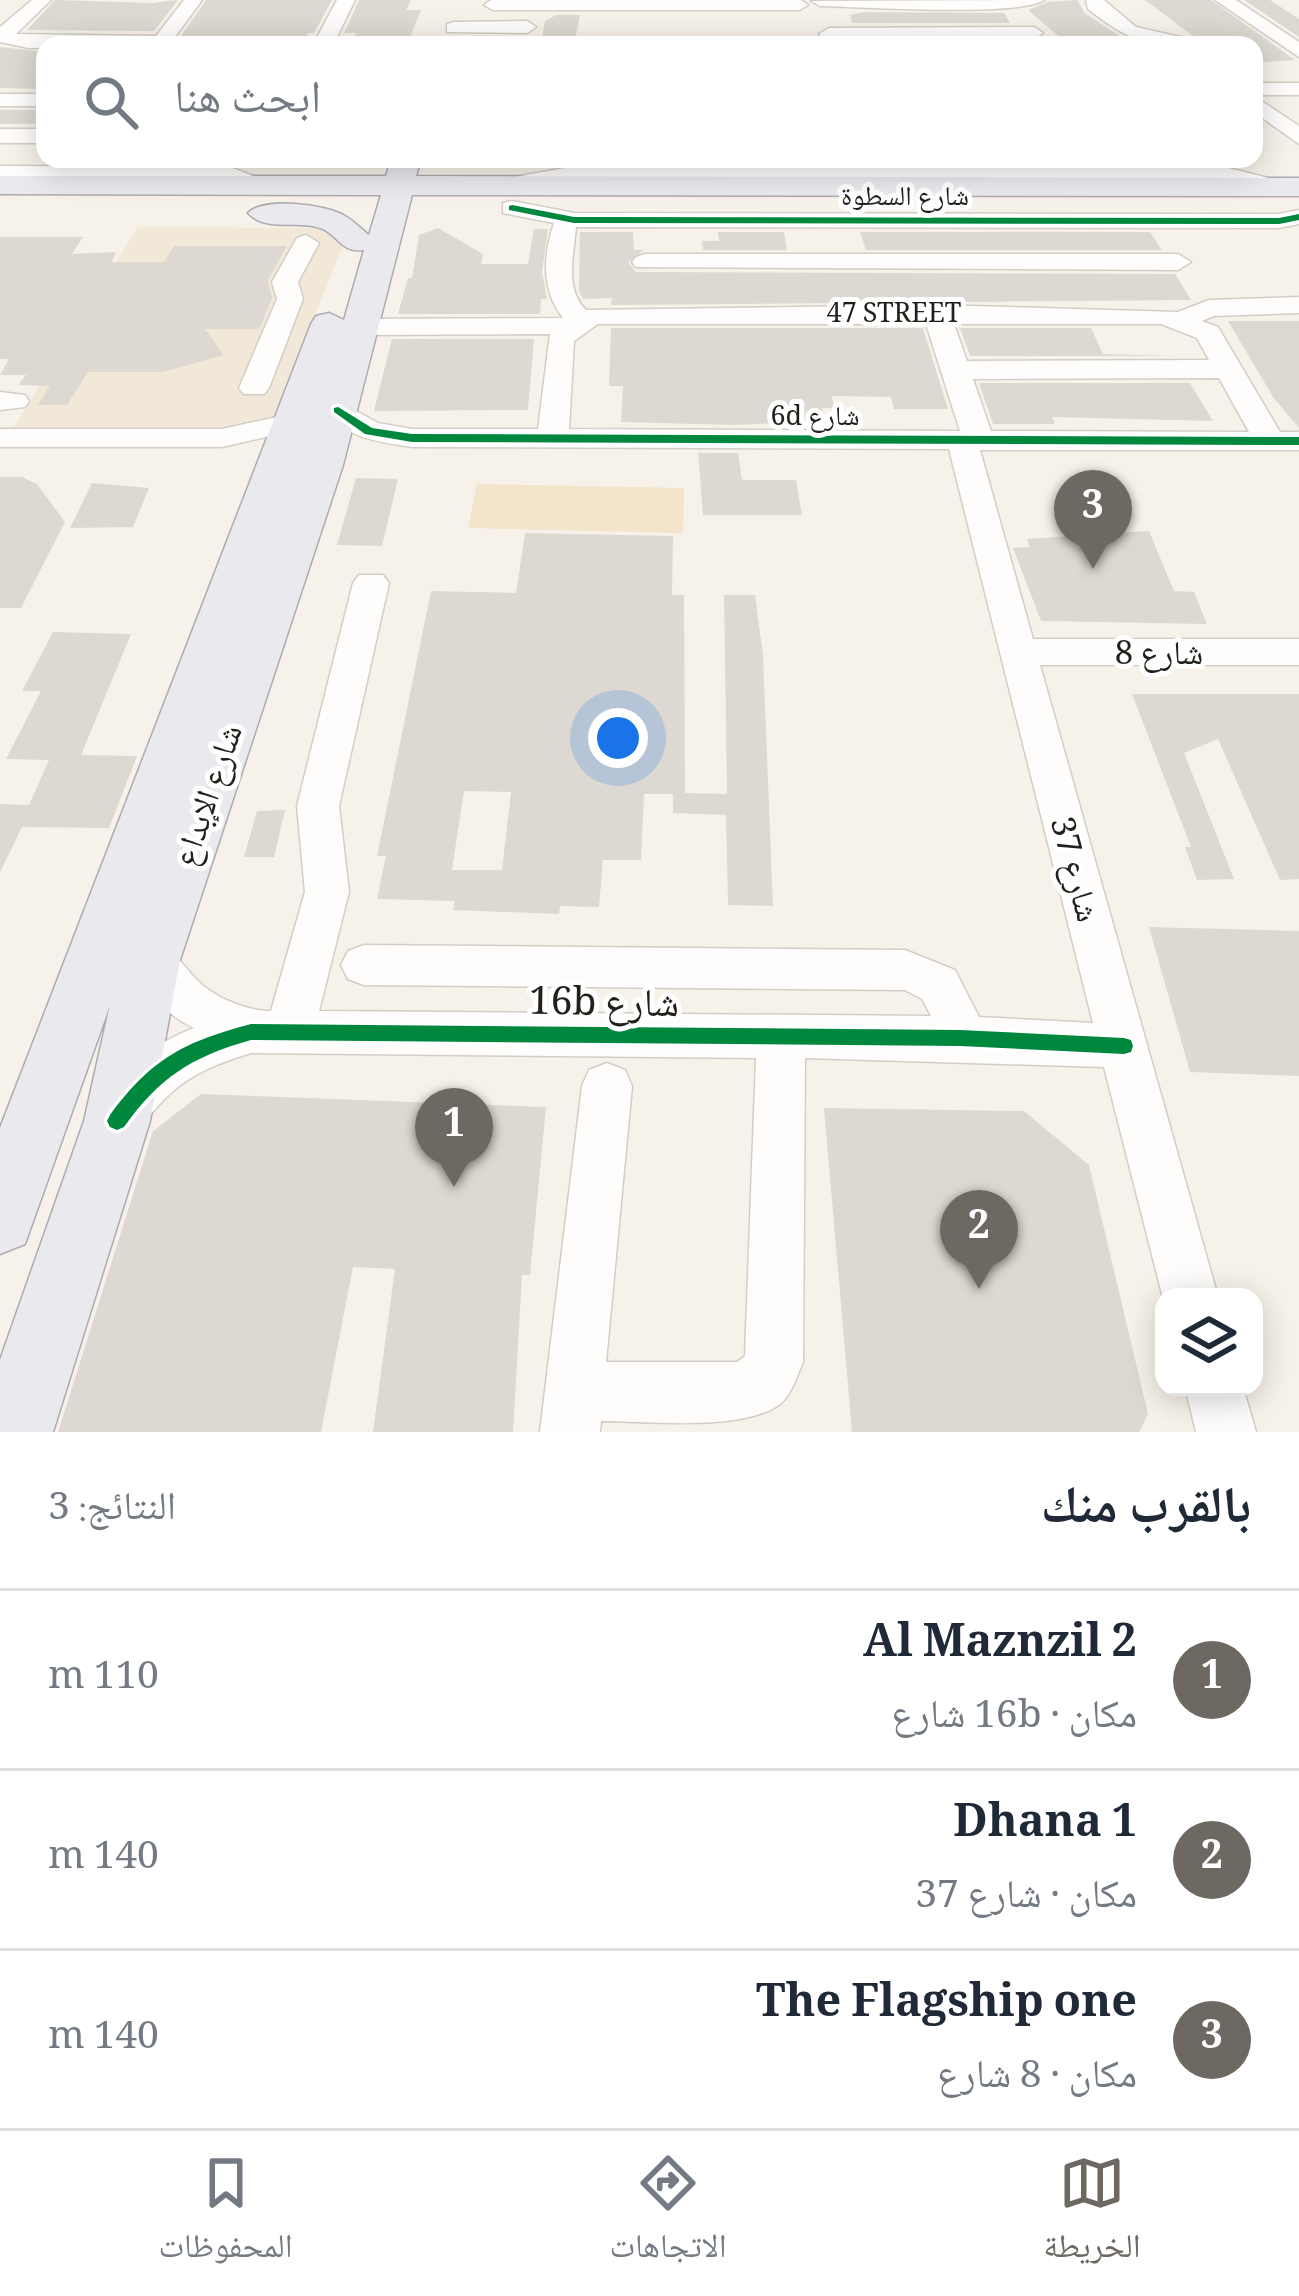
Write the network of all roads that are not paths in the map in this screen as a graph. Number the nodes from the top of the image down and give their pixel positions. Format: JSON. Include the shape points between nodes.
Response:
{"nodes":[{"id":1,"x":42,"y":0,"type":"edge"},
{"id":2,"x":193,"y":0,"type":"edge"},
{"id":3,"x":346,"y":0,"type":"edge"},
{"id":4,"x":1035,"y":0,"type":"edge"},
{"id":5,"x":1095,"y":0,"type":"edge"},
{"id":6,"x":1122,"y":0,"type":"edge"},
{"id":7,"x":1224,"y":0,"type":"edge"},
{"id":8,"x":820,"y":1,"type":"edge"},
{"id":9,"x":927,"y":1,"type":"edge"},
{"id":10,"x":998,"y":1,"type":"edge"},
{"id":11,"x":674,"y":3,"type":"edge"},
{"id":12,"x":494,"y":5,"type":"dead end"},
{"id":13,"x":533,"y":5,"type":"junction"},
{"id":14,"x":799,"y":5,"type":"dead end"},
{"id":15,"x":450,"y":20,"type":"edge"},
{"id":16,"x":530,"y":27,"type":"junction"},
{"id":17,"x":0,"y":35,"type":"edge"},
{"id":18,"x":165,"y":36,"type":"edge"},
{"id":19,"x":328,"y":36,"type":"edge"},
{"id":20,"x":517,"y":36,"type":"edge"},
{"id":21,"x":829,"y":36,"type":"edge"},
{"id":22,"x":1037,"y":36,"type":"edge"},
{"id":23,"x":1151,"y":36,"type":"edge"},
{"id":24,"x":1169,"y":36,"type":"edge"},
{"id":25,"x":36,"y":42,"type":"edge"},
{"id":26,"x":1299,"y":51,"type":"edge"},
{"id":27,"x":1263,"y":89,"type":"edge"},
{"id":28,"x":1299,"y":89,"type":"edge"},
{"id":29,"x":0,"y":100,"type":"edge"},
{"id":30,"x":36,"y":100,"type":"edge"},
{"id":31,"x":1263,"y":109,"type":"edge"},
{"id":32,"x":0,"y":136,"type":"edge"},
{"id":33,"x":36,"y":136,"type":"edge"},
{"id":34,"x":1299,"y":137,"type":"edge"},
{"id":35,"x":0,"y":173,"type":"edge"},
{"id":36,"x":0,"y":184,"type":"edge"},
{"id":37,"x":266,"y":185,"type":"junction"},
{"id":38,"x":628,"y":189,"type":"junction"},
{"id":39,"x":497,"y":196,"type":"junction"},
{"id":40,"x":391,"y":199,"type":"edge"},
{"id":41,"x":1294,"y":200,"type":"edge"},
{"id":42,"x":0,"y":202,"type":"edge"},
{"id":43,"x":145,"y":203,"type":"junction"},
{"id":44,"x":643,"y":220,"type":"junction"},
{"id":45,"x":826,"y":220,"type":"junction"},
{"id":46,"x":931,"y":220,"type":"junction"},
{"id":47,"x":1073,"y":220,"type":"junction"},
{"id":48,"x":564,"y":227,"type":"dead end"},
{"id":49,"x":306,"y":243,"type":"dead end"},
{"id":50,"x":645,"y":262,"type":"junction"},
{"id":51,"x":797,"y":262,"type":"junction"},
{"id":52,"x":833,"y":262,"type":"junction"},
{"id":53,"x":946,"y":262,"type":"junction"},
{"id":54,"x":1094,"y":262,"type":"junction"},
{"id":55,"x":1178,"y":262,"type":"dead end"},
{"id":56,"x":1299,"y":305,"type":"edge"},
{"id":57,"x":646,"y":313,"type":"junction"},
{"id":58,"x":950,"y":313,"type":"junction"},
{"id":59,"x":802,"y":314,"type":"junction"},
{"id":60,"x":1119,"y":314,"type":"junction"},
{"id":61,"x":1182,"y":320,"type":"junction"},
{"id":62,"x":577,"y":323,"type":"junction"},
{"id":63,"x":360,"y":327,"type":"junction"},
{"id":64,"x":1229,"y":369,"type":"junction"},
{"id":65,"x":955,"y":370,"type":"junction"},
{"id":66,"x":310,"y":427,"type":"junction"},
{"id":67,"x":0,"y":438,"type":"edge"},
{"id":68,"x":412,"y":438,"type":"junction"},
{"id":69,"x":553,"y":438,"type":"junction"},
{"id":70,"x":970,"y":441,"type":"junction"},
{"id":71,"x":1285,"y":441,"type":"edge"},
{"id":72,"x":371,"y":584,"type":"dead end"},
{"id":73,"x":1019,"y":652,"type":"junction"},
{"id":74,"x":1299,"y":652,"type":"edge"},
{"id":75,"x":150,"y":960,"type":"junction"},
{"id":76,"x":364,"y":965,"type":"dead end"},
{"id":77,"x":270,"y":1031,"type":"junction"},
{"id":78,"x":781,"y":1036,"type":"junction"},
{"id":79,"x":960,"y":1038,"type":"junction"},
{"id":80,"x":1124,"y":1046,"type":"junction"},
{"id":81,"x":607,"y":1086,"type":"dead end"},
{"id":82,"x":117,"y":1121,"type":"junction"},
{"id":83,"x":0,"y":1219,"type":"edge"},
{"id":84,"x":1188,"y":1288,"type":"edge"},
{"id":85,"x":1216,"y":1396,"type":"edge"},
{"id":86,"x":572,"y":1412,"type":"edge"},
{"id":87,"x":14,"y":1432,"type":"edge"},
{"id":88,"x":1226,"y":1432,"type":"edge"}],
"edges":[{"from":1,"to":17,"type":"street"},
{"from":2,"to":18,"type":"street"},
{"from":3,"to":19,"type":"street"},
{"from":4,"to":10,"type":"street"},
{"from":5,"to":23,"type":"street","via":[[1131,32]]},
{"from":6,"to":24,"type":"street"},
{"from":7,"to":26,"type":"street"},
{"from":8,"to":9,"type":"street"},
{"from":8,"to":21,"type":"street"},
{"from":9,"to":10,"type":"street"},
{"from":10,"to":22,"type":"street"},
{"from":11,"to":13,"type":"street"},
{"from":11,"to":14,"type":"street"},
{"from":12,"to":13,"type":"street"},
{"from":13,"to":16,"type":"street"},
{"from":15,"to":16,"type":"street"},
{"from":16,"to":20,"type":"street"},
{"from":17,"to":25,"type":"street"},
{"from":27,"to":28,"type":"street"},
{"from":29,"to":30,"type":"street"},
{"from":31,"to":34,"type":"street"},
{"from":32,"to":33,"type":"street"},
{"from":35,"to":37,"type":"street","name":"شارع السطوة","via":[[230,174]]},
{"from":36,"to":37,"type":"main road","name":"شارع السطوة"},
{"from":37,"to":40,"type":"main road","name":"شارع السطوة"},
{"from":38,"to":39,"type":"main road","name":"شارع السطوة"},
{"from":38,"to":40,"type":"main road"},
{"from":38,"to":41,"type":"main road","name":"شارع السطوة"},
{"from":39,"to":40,"type":"main road"},
{"from":39,"to":40,"type":"main road","name":"شارع السطوة"},
{"from":39,"to":41,"type":"main road","name":"شارع السطوة"},
{"from":39,"to":44,"type":"street","name":"شارع السطوة","via":[[564,220]]},
{"from":40,"to":43,"type":"main road"},
{"from":40,"to":43,"type":"main road","via":[[344,226],[315,216],[188,213]]},
{"from":40,"to":63,"type":"main road","name":"شارع الإبداع"},
{"from":40,"to":66,"type":"main road","name":"شارع الإبداع"},
{"from":41,"to":47,"type":"street","name":"شارع السطوة","via":[[1279,221]]},
{"from":42,"to":43,"type":"main road"},
{"from":44,"to":45,"type":"street","name":"شارع السطوة"},
{"from":44,"to":50,"type":"street"},
{"from":45,"to":46,"type":"street","name":"شارع السطوة"},
{"from":45,"to":52,"type":"street"},
{"from":46,"to":47,"type":"street","name":"شارع السطوة"},
{"from":46,"to":53,"type":"street","name":"شارع 37"},
{"from":47,"to":54,"type":"street"},
{"from":48,"to":62,"type":"street","via":[[558,295]]},
{"from":49,"to":66,"type":"street","via":[[285,282],[290,298],[257,381]]},
{"from":50,"to":51,"type":"street"},
{"from":50,"to":57,"type":"street"},
{"from":51,"to":52,"type":"street"},
{"from":51,"to":59,"type":"street"},
{"from":52,"to":53,"type":"street"},
{"from":53,"to":54,"type":"street"},
{"from":53,"to":58,"type":"street","name":"شارع 37"},
{"from":54,"to":55,"type":"street"},
{"from":54,"to":60,"type":"street"},
{"from":56,"to":61,"type":"street","name":"47 STREET","via":[[1209,308]]},
{"from":57,"to":59,"type":"street","name":"47 STREET"},
{"from":57,"to":62,"type":"street","name":"47 STREET"},
{"from":58,"to":59,"type":"street","name":"47 STREET"},
{"from":58,"to":60,"type":"street","name":"47 STREET"},
{"from":58,"to":65,"type":"street","name":"شارع 37"},
{"from":60,"to":61,"type":"street","name":"47 STREET"},
{"from":61,"to":64,"type":"street","via":[[1208,333]]},
{"from":62,"to":63,"type":"street","name":"47 STREET"},
{"from":62,"to":69,"type":"street","via":[[560,340]]},
{"from":63,"to":66,"type":"main road","name":"شارع الإبداع"},
{"from":64,"to":65,"type":"street"},
{"from":64,"to":71,"type":"street"},
{"from":65,"to":70,"type":"street","name":"شارع 37"},
{"from":66,"to":67,"type":"street","name":"6d شارع","via":[[256,447],[222,438]]},
{"from":66,"to":68,"type":"street","name":"6d شارع"},
{"from":66,"to":68,"type":"street","name":"6d شارع","via":[[362,446]]},
{"from":66,"to":75,"type":"main road","name":"شارع الإبداع","via":[[280,533],[274,603]]},
{"from":66,"to":83,"type":"main road","name":"شارع الإبداع"},
{"from":68,"to":69,"type":"street","name":"6d شارع"},
{"from":69,"to":70,"type":"street","name":"6d شارع"},
{"from":70,"to":71,"type":"street","name":"6d شارع"},
{"from":70,"to":73,"type":"street","name":"شارع 37"},
{"from":72,"to":77,"type":"street","via":[[318,806],[327,892]]},
{"from":73,"to":74,"type":"street","name":"8 شارع"},
{"from":73,"to":80,"type":"street","name":"شارع 37"},
{"from":75,"to":77,"type":"street","name":"16b شارع","via":[[190,1004]]},
{"from":75,"to":82,"type":"main road","name":"شارع الإبداع"},
{"from":76,"to":79,"type":"street","via":[[905,970],[944,986]]},
{"from":77,"to":78,"type":"street","name":"16b شارع"},
{"from":77,"to":82,"type":"street","name":"16b شارع","via":[[210,1042],[171,1061],[143,1083]]},
{"from":78,"to":79,"type":"street","name":"16b شارع"},
{"from":78,"to":86,"type":"street","via":[[769,1374],[750,1390]]},
{"from":79,"to":80,"type":"street","name":"16b شارع"},
{"from":80,"to":84,"type":"street","name":"شارع 37"},
{"from":81,"to":86,"type":"street"},
{"from":82,"to":87,"type":"main road","name":"شارع الإبداع"},
{"from":85,"to":88,"type":"street"}]}
